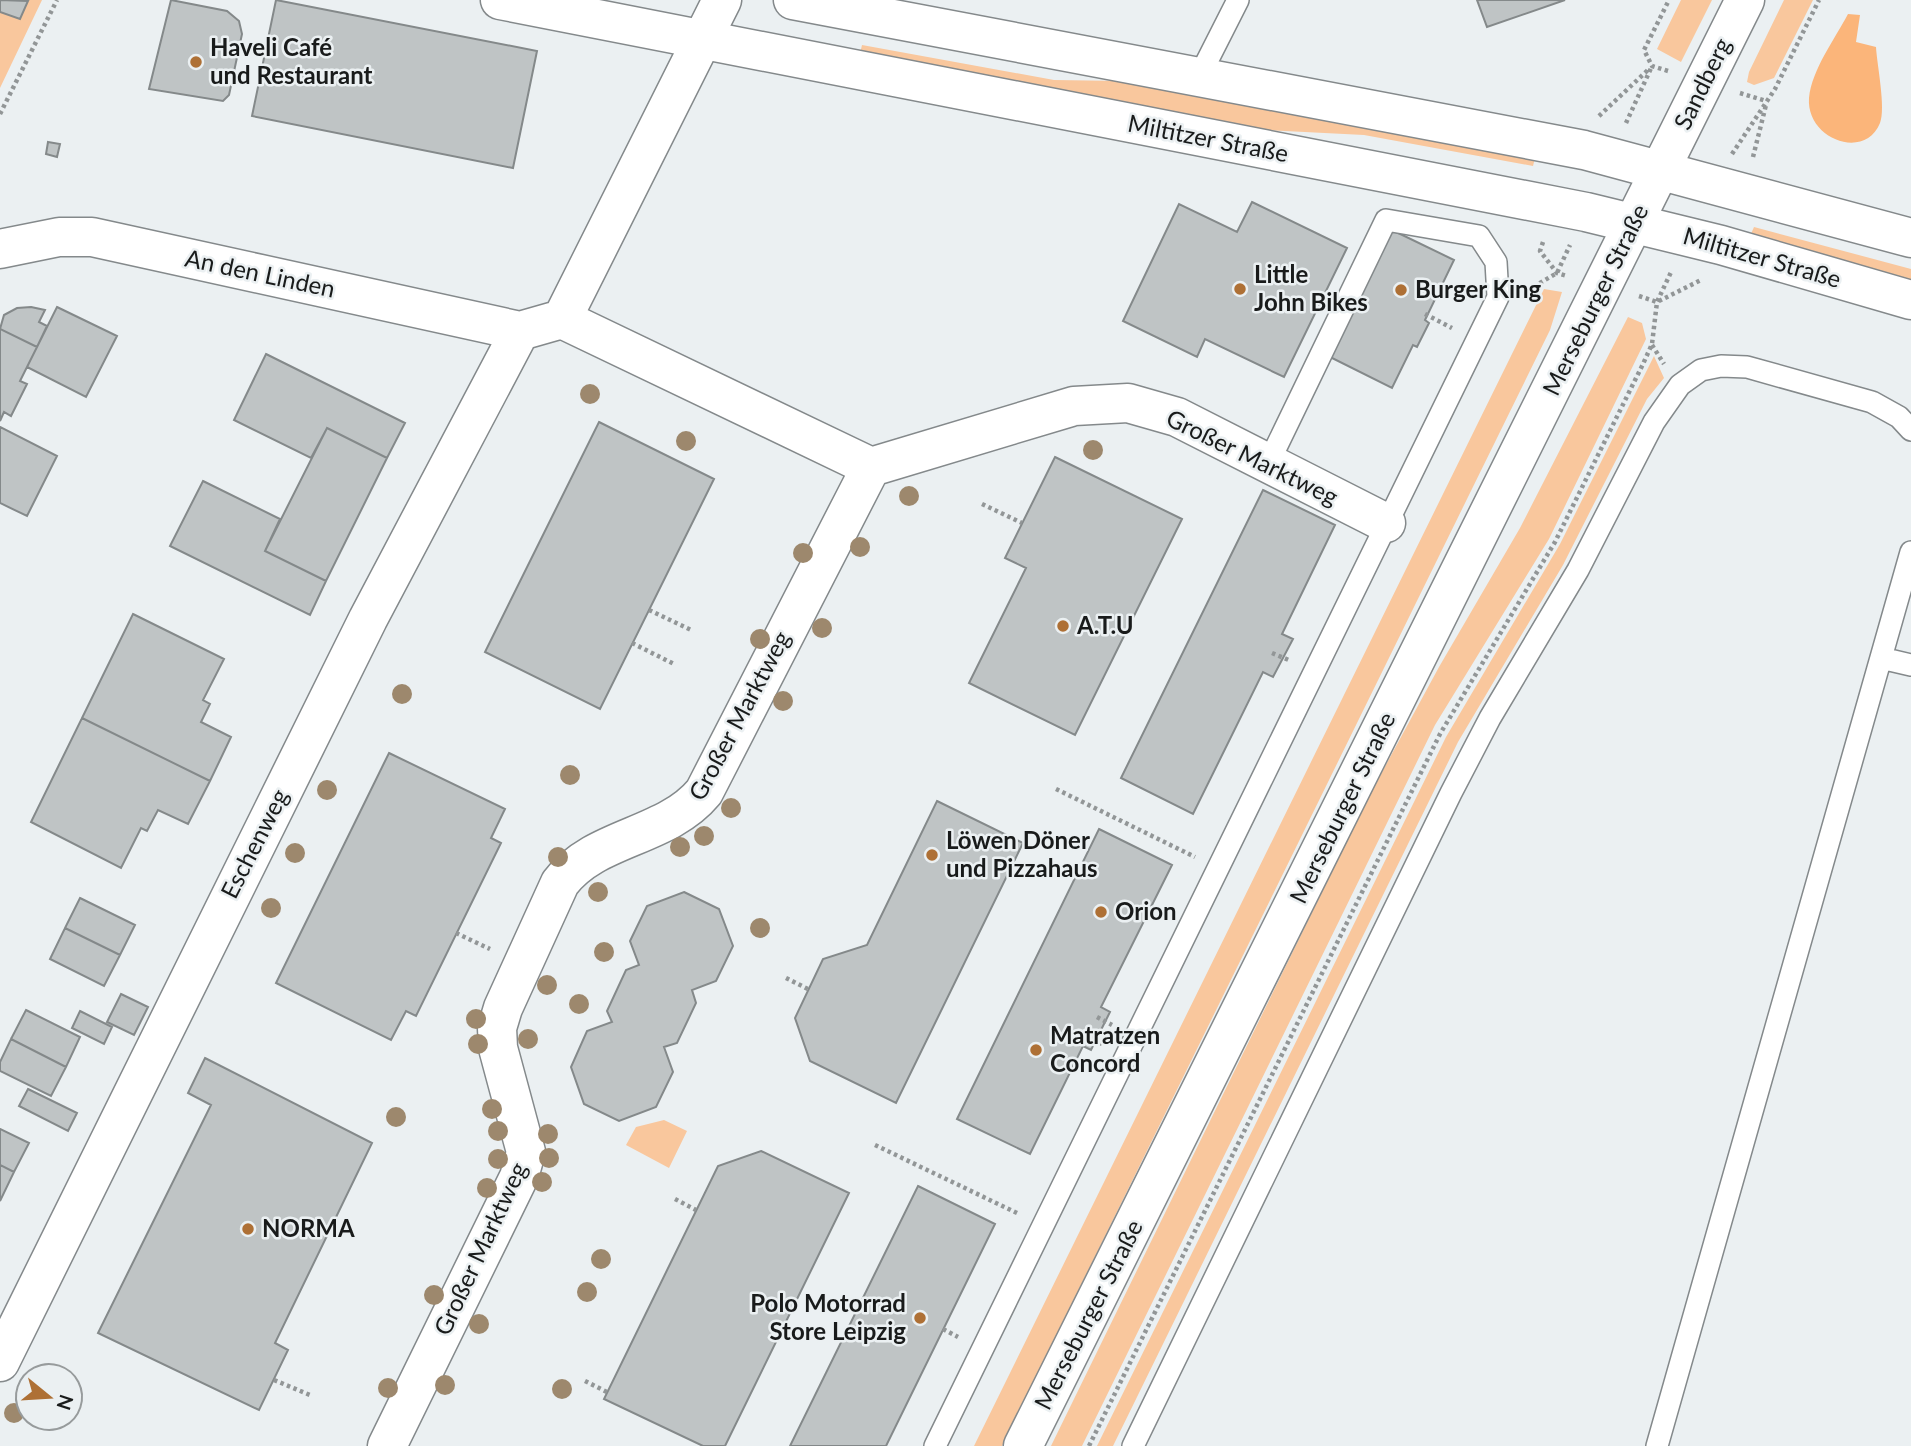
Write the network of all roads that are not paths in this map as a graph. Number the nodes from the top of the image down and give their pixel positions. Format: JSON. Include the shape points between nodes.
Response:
{"nodes":[{"id":1,"x":500,"y":0,"type":"edge"},
{"id":2,"x":722,"y":0,"type":"edge"},
{"id":3,"x":793,"y":0,"type":"edge"},
{"id":4,"x":1238,"y":0,"type":"edge"},
{"id":5,"x":1745,"y":0,"type":"edge"},
{"id":6,"x":701,"y":40,"type":"junction"},
{"id":7,"x":1199,"y":78,"type":"junction"},
{"id":8,"x":1661,"y":169,"type":"junction"},
{"id":9,"x":1634,"y":222,"type":"junction"},
{"id":10,"x":1911,"y":238,"type":"edge"},
{"id":11,"x":0,"y":249,"type":"edge"},
{"id":12,"x":1911,"y":300,"type":"edge"},
{"id":13,"x":562,"y":319,"type":"junction"},
{"id":14,"x":520,"y":331,"type":"junction"},
{"id":15,"x":1911,"y":430,"type":"edge"},
{"id":16,"x":1268,"y":464,"type":"junction"},
{"id":17,"x":871,"y":467,"type":"junction"},
{"id":18,"x":1386,"y":523,"type":"junction"},
{"id":19,"x":1911,"y":552,"type":"edge"},
{"id":20,"x":1881,"y":658,"type":"junction"},
{"id":21,"x":1911,"y":665,"type":"edge"},
{"id":22,"x":0,"y":1362,"type":"edge"},
{"id":23,"x":387,"y":1446,"type":"edge"},
{"id":24,"x":935,"y":1446,"type":"edge"},
{"id":25,"x":1023,"y":1446,"type":"edge"},
{"id":26,"x":1133,"y":1446,"type":"edge"},
{"id":27,"x":1657,"y":1446,"type":"edge"}],
"edges":[{"from":1,"to":6,"type":"street","name":"Miltitzer Straße"},
{"from":2,"to":6,"type":"street"},
{"from":3,"to":7,"type":"street"},
{"from":4,"to":7,"type":"lane"},
{"from":5,"to":8,"type":"street","name":"Sandberg"},
{"from":6,"to":9,"type":"street","name":"Miltitzer Straße"},
{"from":6,"to":13,"type":"street"},
{"from":7,"to":8,"type":"street","via":[[1584,150]]},
{"from":8,"to":9,"type":"street","name":"Merseburger Straße"},
{"from":8,"to":10,"type":"street"},
{"from":9,"to":12,"type":"street","name":"Miltitzer Straße"},
{"from":9,"to":25,"type":"street","name":"Merseburger Straße"},
{"from":11,"to":14,"type":"street","name":"An den Linden","via":[[59,237],[92,237]]},
{"from":13,"to":14,"type":"street"},
{"from":13,"to":17,"type":"street"},
{"from":14,"to":22,"type":"street","name":"Eschenweg","via":[[362,630]]},
{"from":15,"to":26,"type":"lane","via":[[1899,417],[1872,402],[1747,367],[1701,370],[1666,401],[1578,570],[1490,718]]},
{"from":16,"to":17,"type":"street","name":"Großer Marktweg","via":[[1177,418],[1128,403],[1074,406]]},
{"from":16,"to":18,"type":"street","name":"Großer Marktweg"},
{"from":16,"to":18,"type":"lane","via":[[1386,220],[1479,236],[1496,262],[1498,297]]},
{"from":17,"to":23,"type":"street","name":"Großer Marktweg","via":[[704,792],[674,819],[572,867],[560,883],[498,1028],[504,1072],[526,1152],[519,1177]]},
{"from":18,"to":24,"type":"lane"},
{"from":19,"to":20,"type":"lane"},
{"from":20,"to":21,"type":"lane"},
{"from":20,"to":27,"type":"lane"}]}
